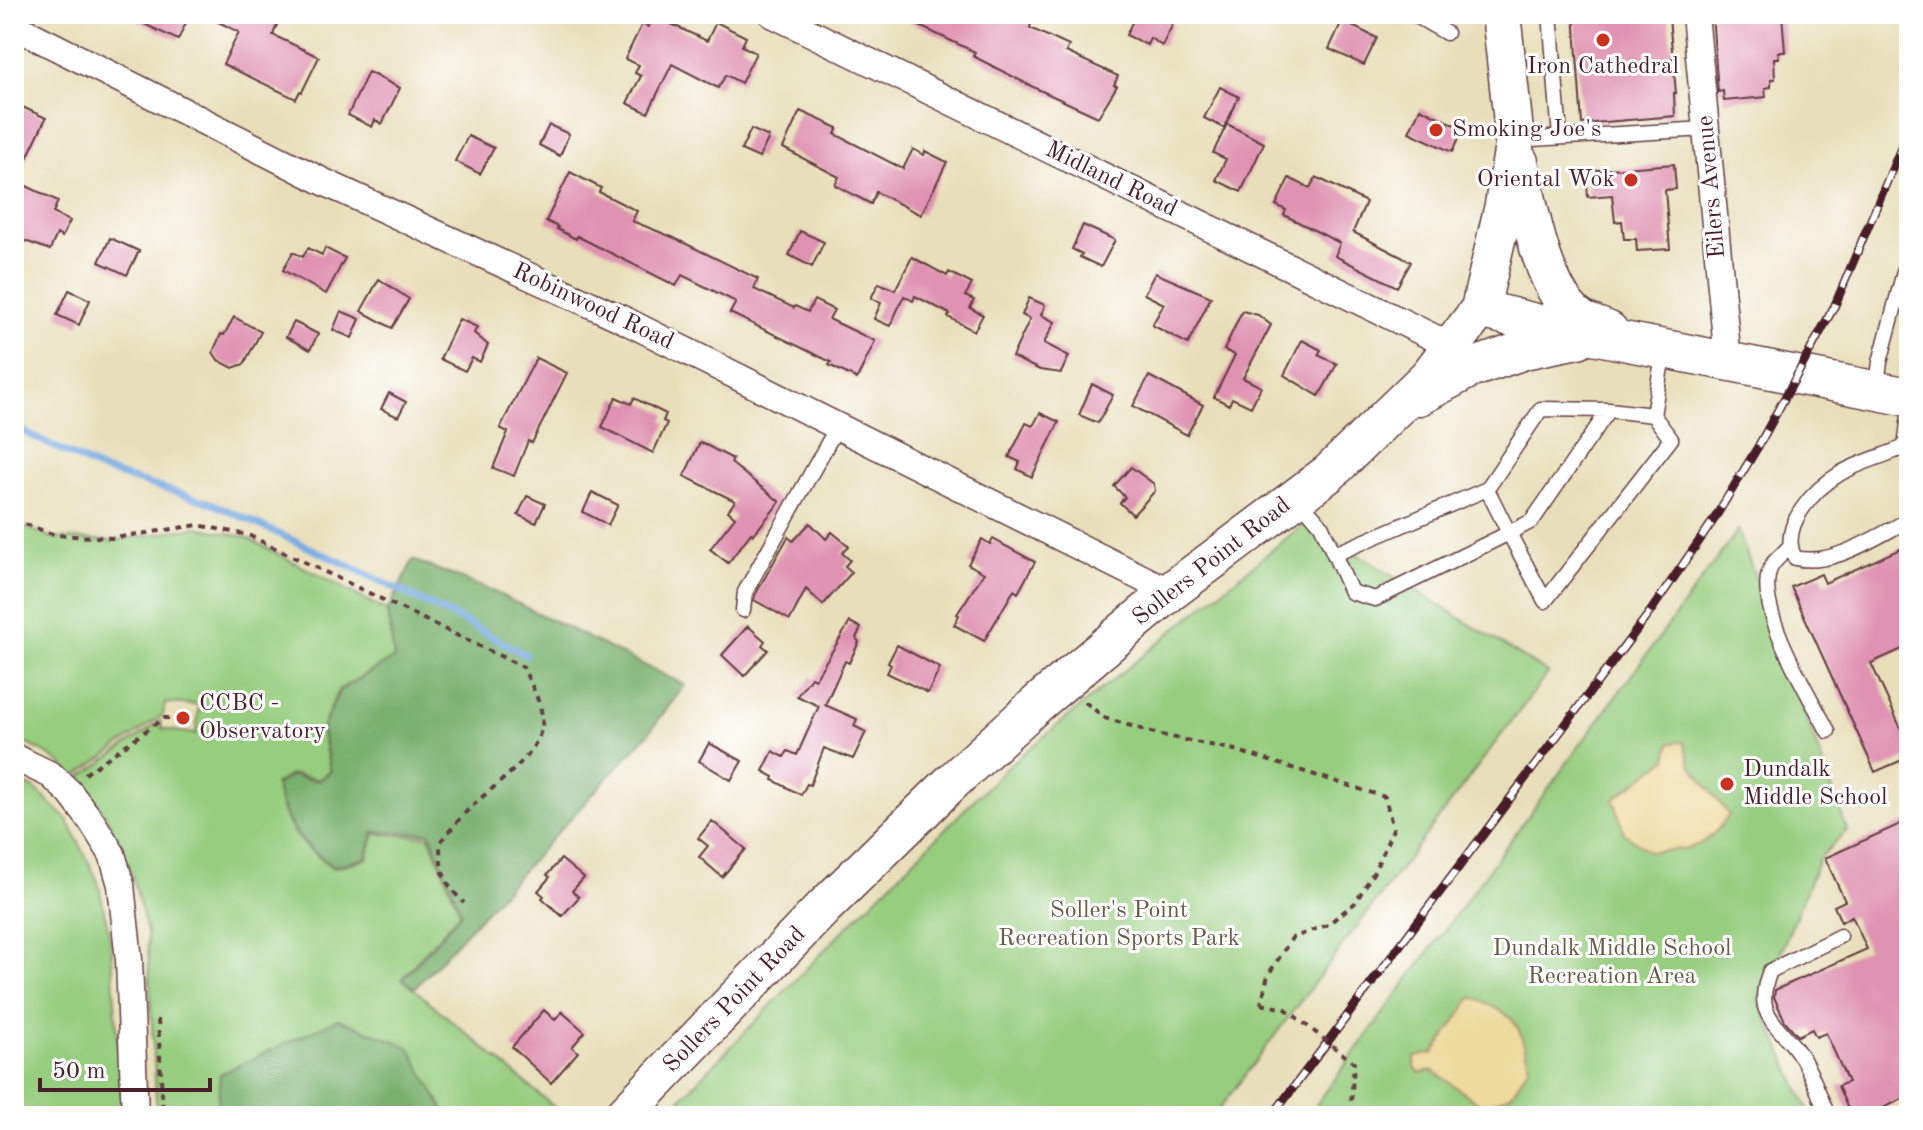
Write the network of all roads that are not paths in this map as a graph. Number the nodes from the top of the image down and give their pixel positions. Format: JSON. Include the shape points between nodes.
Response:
{"nodes":[{"id":1,"x":772,"y":14,"type":"edge"},
{"id":2,"x":1413,"y":14,"type":"edge"},
{"id":3,"x":1501,"y":14,"type":"edge"},
{"id":4,"x":1550,"y":14,"type":"edge"},
{"id":5,"x":1695,"y":14,"type":"edge"},
{"id":6,"x":14,"y":26,"type":"edge"},
{"id":7,"x":1446,"y":33,"type":"dead end"},
{"id":8,"x":1706,"y":129,"type":"junction"},
{"id":9,"x":1560,"y":137,"type":"junction"},
{"id":10,"x":1515,"y":140,"type":"junction"},
{"id":11,"x":1909,"y":253,"type":"edge"},
{"id":12,"x":1480,"y":309,"type":"junction"},
{"id":13,"x":1593,"y":336,"type":"junction"},
{"id":14,"x":1451,"y":346,"type":"junction"},
{"id":15,"x":1651,"y":346,"type":"junction"},
{"id":16,"x":1728,"y":361,"type":"junction"},
{"id":17,"x":1893,"y":393,"type":"edge"},
{"id":18,"x":1401,"y":405,"type":"junction"},
{"id":19,"x":1609,"y":410,"type":"junction"},
{"id":20,"x":1653,"y":415,"type":"junction"},
{"id":21,"x":1909,"y":415,"type":"edge"},
{"id":22,"x":837,"y":427,"type":"junction"},
{"id":23,"x":1907,"y":450,"type":"edge"},
{"id":24,"x":1487,"y":489,"type":"junction"},
{"id":25,"x":1297,"y":497,"type":"junction"},
{"id":26,"x":1909,"y":520,"type":"edge"},
{"id":27,"x":1509,"y":533,"type":"junction"},
{"id":28,"x":1789,"y":547,"type":"junction"},
{"id":29,"x":1335,"y":554,"type":"junction"},
{"id":30,"x":1170,"y":592,"type":"junction"},
{"id":31,"x":743,"y":610,"type":"dead end"},
{"id":32,"x":1828,"y":731,"type":"dead end"},
{"id":33,"x":14,"y":757,"type":"edge"},
{"id":34,"x":1840,"y":936,"type":"dead end"},
{"id":35,"x":135,"y":1116,"type":"edge"},
{"id":36,"x":623,"y":1116,"type":"edge"},
{"id":37,"x":1828,"y":1116,"type":"edge"}],
"edges":[{"from":1,"to":14,"type":"street","name":"Midland Road"},
{"from":2,"to":7,"type":"lane"},
{"from":3,"to":10,"type":"street"},
{"from":4,"to":9,"type":"lane"},
{"from":5,"to":8,"type":"street","name":"Eilers Avenue"},
{"from":6,"to":22,"type":"street","name":"Robinwood Road","via":[[324,182],[618,317]]},
{"from":8,"to":9,"type":"lane"},
{"from":8,"to":16,"type":"street","name":"Eilers Avenue"},
{"from":9,"to":10,"type":"lane"},
{"from":10,"to":12,"type":"street"},
{"from":10,"to":15,"type":"street","via":[[1541,254],[1559,293],[1580,319]]},
{"from":11,"to":17,"type":"lane","via":[[1880,362]]},
{"from":12,"to":13,"type":"street"},
{"from":12,"to":14,"type":"street","name":"Sollers Point Road"},
{"from":13,"to":15,"type":"street"},
{"from":13,"to":18,"type":"street","via":[[1524,350],[1469,369]]},
{"from":14,"to":18,"type":"street","name":"Sollers Point Road"},
{"from":15,"to":16,"type":"street"},
{"from":15,"to":20,"type":"lane"},
{"from":16,"to":17,"type":"street"},
{"from":18,"to":25,"type":"street","name":"Sollers Point Road"},
{"from":19,"to":20,"type":"lane"},
{"from":19,"to":24,"type":"lane","via":[[1541,409]]},
{"from":19,"to":27,"type":"lane","via":[[1532,521]]},
{"from":20,"to":27,"type":"lane","via":[[1671,439],[1545,601]]},
{"from":21,"to":23,"type":"lane"},
{"from":22,"to":30,"type":"street","name":"Robinwood Road"},
{"from":22,"to":31,"type":"lane","via":[[745,592]]},
{"from":23,"to":28,"type":"lane","via":[[1841,473],[1816,492],[1795,522]]},
{"from":24,"to":27,"type":"lane"},
{"from":24,"to":29,"type":"lane"},
{"from":25,"to":29,"type":"lane","via":[[1321,525]]},
{"from":25,"to":30,"type":"street","name":"Sollers Point Road"},
{"from":26,"to":28,"type":"lane","via":[[1812,562],[1795,558]]},
{"from":27,"to":29,"type":"lane","via":[[1375,599],[1351,592]]},
{"from":28,"to":32,"type":"lane","via":[[1771,566],[1768,606]]},
{"from":30,"to":36,"type":"street","name":"Sollers Point Road","via":[[953,781]]},
{"from":33,"to":35,"type":"street","via":[[66,788],[112,854],[129,960]]},
{"from":34,"to":37,"type":"lane","via":[[1770,971],[1762,992],[1771,1021],[1802,1057]]}]}
